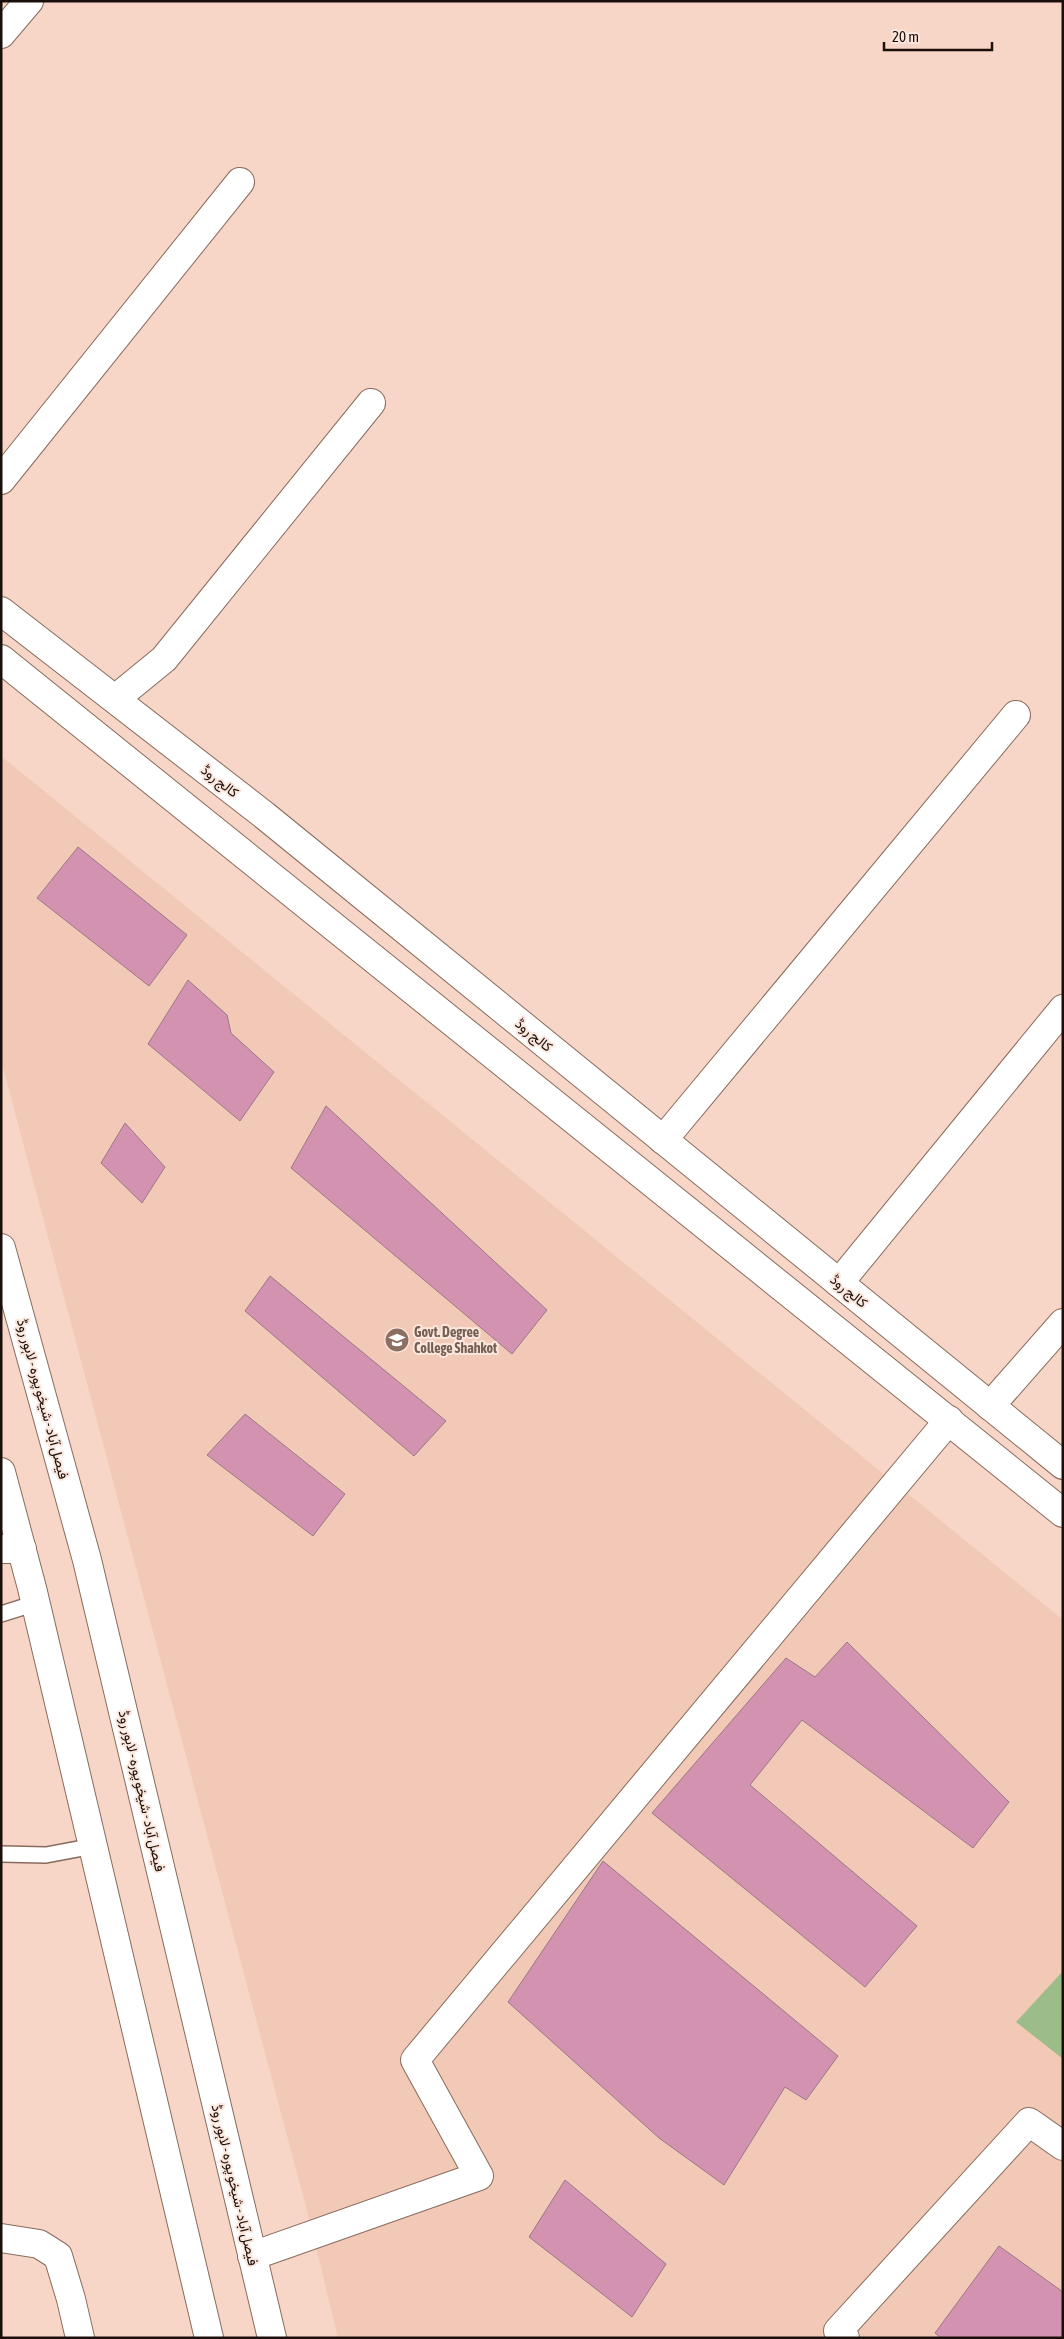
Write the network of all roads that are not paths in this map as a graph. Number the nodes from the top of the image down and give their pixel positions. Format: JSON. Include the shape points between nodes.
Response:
{"nodes":[{"id":1,"x":29,"y":1,"type":"edge"},
{"id":2,"x":1,"y":34,"type":"edge"},
{"id":3,"x":240,"y":182,"type":"dead end"},
{"id":4,"x":371,"y":403,"type":"dead end"},
{"id":5,"x":1,"y":480,"type":"edge"},
{"id":6,"x":1,"y":611,"type":"edge"},
{"id":7,"x":1,"y":659,"type":"edge"},
{"id":8,"x":115,"y":700,"type":"junction"},
{"id":9,"x":1016,"y":715,"type":"dead end"},
{"id":10,"x":1063,"y":1009,"type":"edge"},
{"id":11,"x":663,"y":1140,"type":"junction"},
{"id":12,"x":1,"y":1248,"type":"edge"},
{"id":13,"x":839,"y":1283,"type":"junction"},
{"id":14,"x":1063,"y":1323,"type":"edge"},
{"id":15,"x":990,"y":1406,"type":"junction"},
{"id":16,"x":949,"y":1420,"type":"junction"},
{"id":17,"x":1063,"y":1465,"type":"edge"},
{"id":18,"x":1,"y":1472,"type":"edge"},
{"id":19,"x":1063,"y":1513,"type":"edge"},
{"id":20,"x":11,"y":1549,"type":"edge"},
{"id":21,"x":36,"y":1603,"type":"junction"},
{"id":22,"x":1,"y":1614,"type":"edge"},
{"id":23,"x":94,"y":1846,"type":"junction"},
{"id":24,"x":1,"y":1854,"type":"edge"},
{"id":25,"x":1063,"y":2146,"type":"edge"},
{"id":26,"x":1,"y":2238,"type":"edge"},
{"id":27,"x":252,"y":2256,"type":"junction"},
{"id":28,"x":77,"y":2336,"type":"edge"},
{"id":29,"x":209,"y":2338,"type":"edge"},
{"id":30,"x":272,"y":2338,"type":"edge"},
{"id":31,"x":845,"y":2338,"type":"edge"}],
"edges":[{"from":1,"to":2,"type":"main road"},
{"from":3,"to":5,"type":"main road"},
{"from":4,"to":8,"type":"main road","via":[[164,659]]},
{"from":6,"to":8,"type":"main road","name":"کالج روڈ"},
{"from":7,"to":16,"type":"main road"},
{"from":8,"to":11,"type":"main road","name":"کالج روڈ","via":[[264,814]]},
{"from":9,"to":11,"type":"main road"},
{"from":10,"to":13,"type":"main road"},
{"from":11,"to":13,"type":"main road","name":"کالج روڈ"},
{"from":12,"to":27,"type":"main road","name":"فیصل آباد - شیخو پورہ - لاہور روڈ","via":[[87,1560]]},
{"from":13,"to":15,"type":"main road","name":"کالج روڈ"},
{"from":14,"to":15,"type":"main road"},
{"from":15,"to":17,"type":"main road","name":"کالج روڈ"},
{"from":16,"to":19,"type":"main road"},
{"from":16,"to":27,"type":"main road","via":[[415,2060],[479,2176]]},
{"from":18,"to":20,"type":"main road"},
{"from":20,"to":21,"type":"main road"},
{"from":21,"to":22,"type":"lane"},
{"from":21,"to":23,"type":"main road"},
{"from":23,"to":24,"type":"lane","via":[[46,1855]]},
{"from":23,"to":29,"type":"main road"},
{"from":25,"to":31,"type":"main road","via":[[1030,2122],[838,2331]]},
{"from":26,"to":28,"type":"main road","via":[[39,2244],[58,2256],[71,2298]]},
{"from":27,"to":30,"type":"main road","name":"فیصل آباد - شیخو پورہ - لاہور روڈ"}]}
